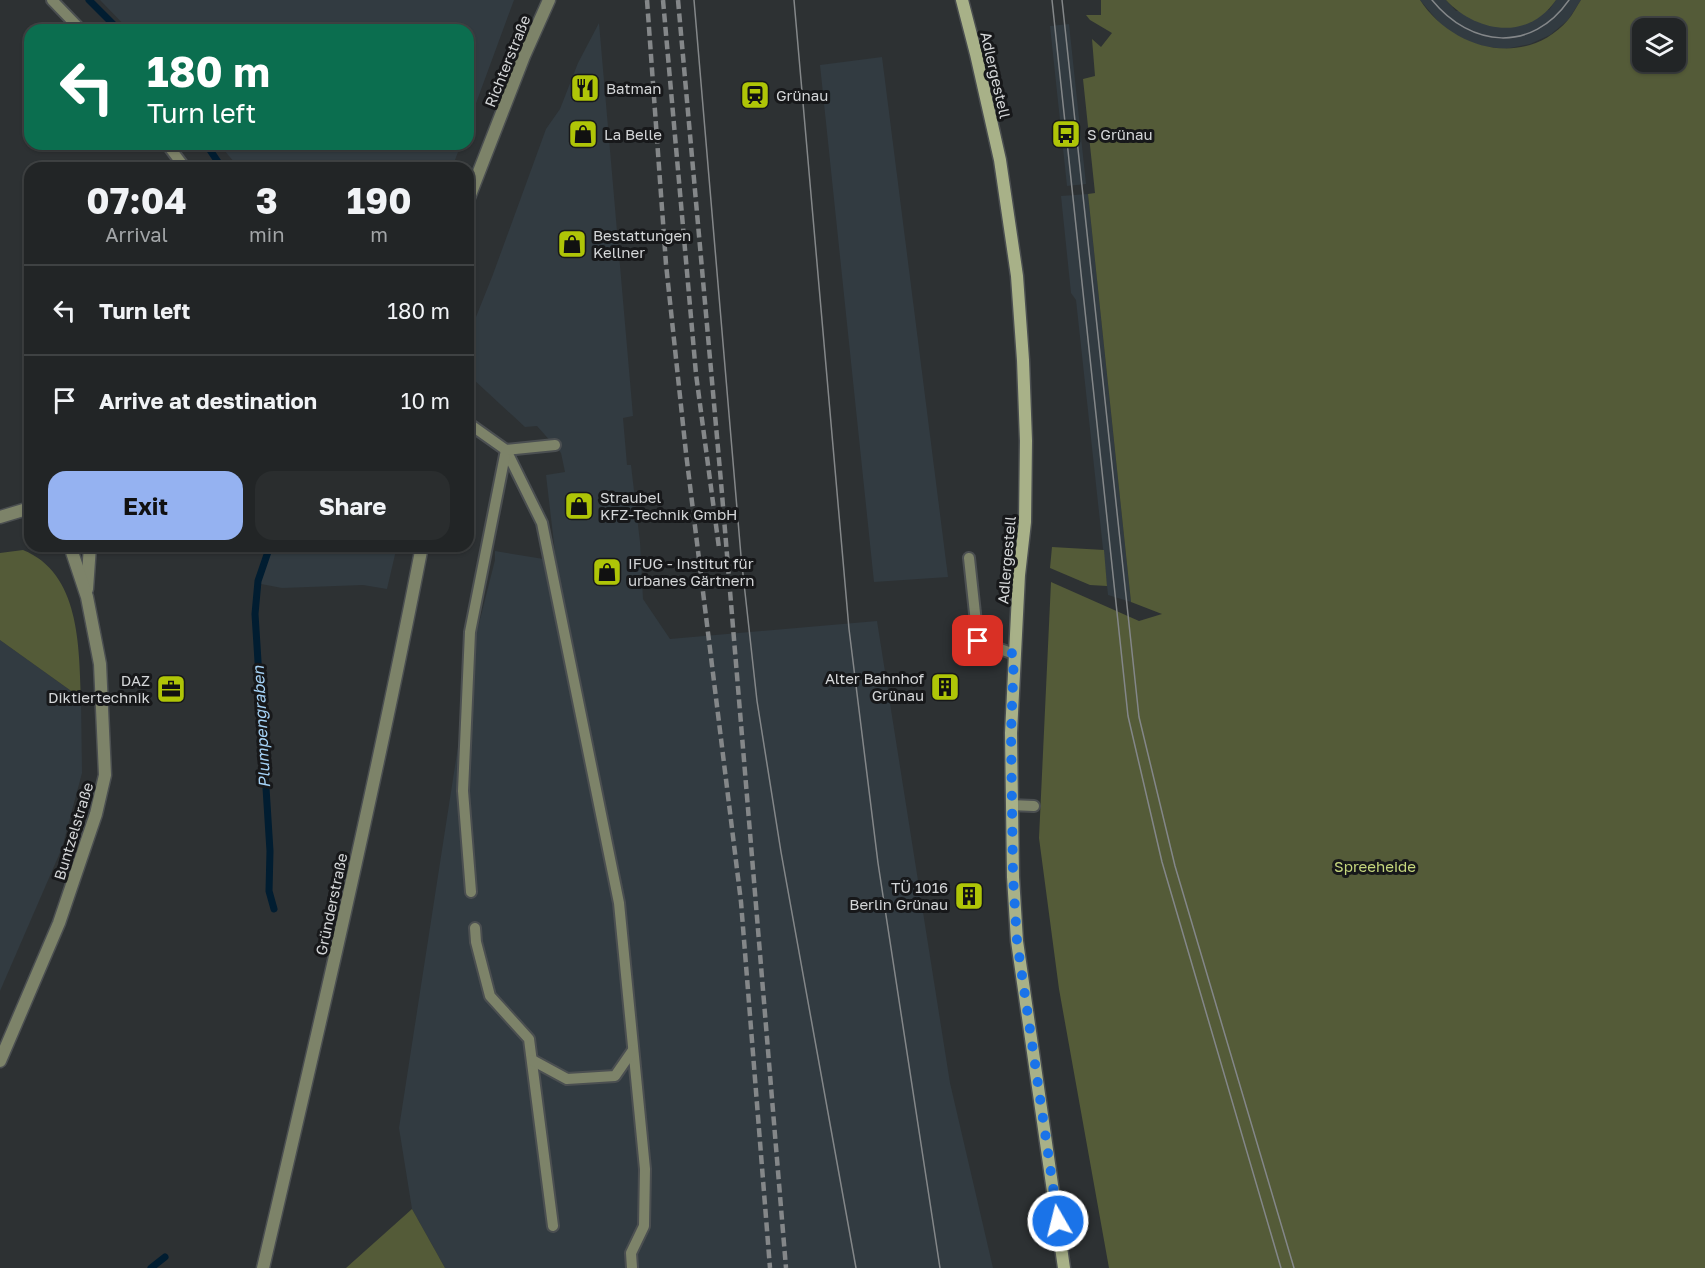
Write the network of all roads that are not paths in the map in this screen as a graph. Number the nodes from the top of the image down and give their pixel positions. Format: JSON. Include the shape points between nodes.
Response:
{"nodes":[{"id":1,"x":52,"y":0,"type":"edge"},
{"id":2,"x":549,"y":0,"type":"edge"},
{"id":3,"x":962,"y":0,"type":"edge"},
{"id":4,"x":75,"y":24,"type":"edge"},
{"id":5,"x":474,"y":185,"type":"edge"},
{"id":6,"x":474,"y":427,"type":"edge"},
{"id":7,"x":555,"y":445,"type":"dead end"},
{"id":8,"x":506,"y":450,"type":"junction"},
{"id":9,"x":24,"y":510,"type":"edge"},
{"id":10,"x":0,"y":517,"type":"edge"},
{"id":11,"x":72,"y":552,"type":"edge"},
{"id":12,"x":90,"y":552,"type":"edge"},
{"id":13,"x":421,"y":552,"type":"edge"},
{"id":14,"x":969,"y":558,"type":"dead end"},
{"id":15,"x":87,"y":597,"type":"junction"},
{"id":16,"x":1014,"y":654,"type":"junction"},
{"id":17,"x":1013,"y":805,"type":"junction"},
{"id":18,"x":1034,"y":806,"type":"dead end"},
{"id":19,"x":471,"y":892,"type":"dead end"},
{"id":20,"x":475,"y":928,"type":"dead end"},
{"id":21,"x":633,"y":1050,"type":"junction"},
{"id":22,"x":532,"y":1060,"type":"junction"},
{"id":23,"x":0,"y":1061,"type":"edge"},
{"id":24,"x":553,"y":1226,"type":"dead end"},
{"id":25,"x":264,"y":1268,"type":"edge"},
{"id":26,"x":632,"y":1268,"type":"edge"},
{"id":27,"x":1064,"y":1268,"type":"edge"}],
"edges":[{"from":1,"to":4,"type":"lane"},
{"from":2,"to":5,"type":"street","name":"Richterstraße"},
{"from":3,"to":16,"type":"main road","name":"Adlergestell","via":[[1000,160],[1017,276],[1026,441],[1025,522]]},
{"from":6,"to":8,"type":"lane"},
{"from":7,"to":8,"type":"lane"},
{"from":8,"to":19,"type":"lane","via":[[470,633],[463,791]]},
{"from":8,"to":21,"type":"lane","via":[[542,523],[619,903]]},
{"from":9,"to":10,"type":"street"},
{"from":11,"to":15,"type":"street","name":"Buntzelstraße"},
{"from":12,"to":15,"type":"street","name":"Buntzelstraße"},
{"from":13,"to":25,"type":"street","name":"Gründerstraße","via":[[342,927]]},
{"from":14,"to":16,"type":"lane","via":[[978,641]]},
{"from":15,"to":23,"type":"street","name":"Buntzelstraße","via":[[100,664],[105,775],[59,923]]},
{"from":16,"to":17,"type":"main road","name":"Adlergestell"},
{"from":17,"to":18,"type":"lane"},
{"from":17,"to":27,"type":"main road","name":"Adlergestell","via":[[1017,941]]},
{"from":20,"to":22,"type":"lane","via":[[490,996],[529,1039]]},
{"from":21,"to":22,"type":"lane","via":[[615,1076],[567,1079]]},
{"from":21,"to":26,"type":"lane","via":[[645,1169],[644,1226],[631,1253]]},
{"from":22,"to":24,"type":"lane"}]}
